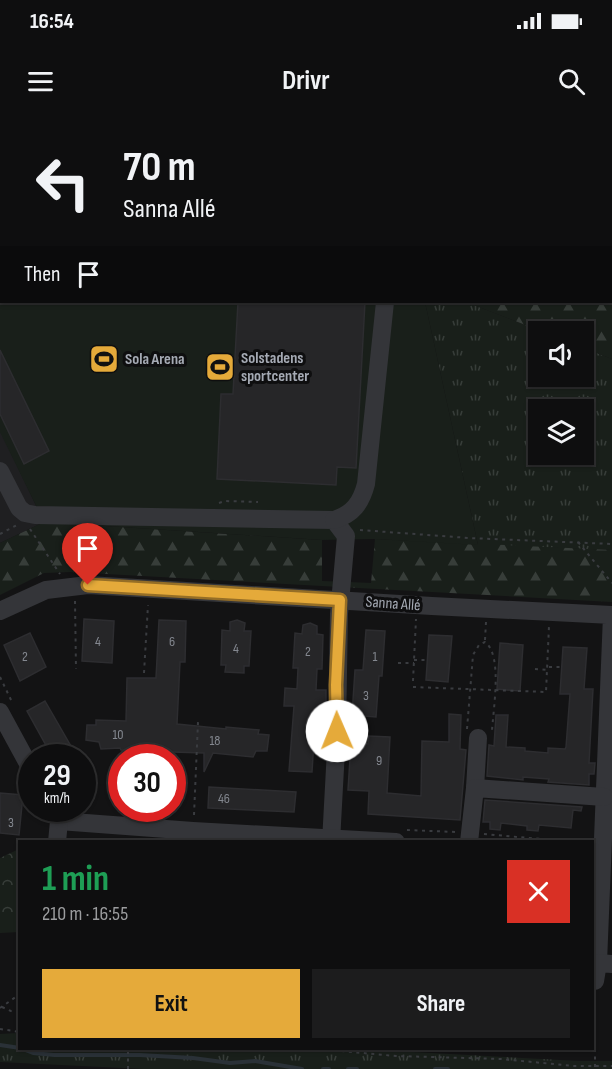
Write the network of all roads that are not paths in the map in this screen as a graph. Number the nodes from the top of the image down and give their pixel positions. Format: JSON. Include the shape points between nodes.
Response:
{"nodes":[{"id":1,"x":385,"y":303,"type":"edge"},
{"id":2,"x":0,"y":471,"type":"edge"},
{"id":3,"x":353,"y":511,"type":"junction"},
{"id":4,"x":334,"y":520,"type":"junction"},
{"id":5,"x":349,"y":533,"type":"junction"},
{"id":6,"x":340,"y":600,"type":"junction"},
{"id":7,"x":0,"y":611,"type":"edge"},
{"id":8,"x":612,"y":615,"type":"edge"},
{"id":9,"x":0,"y":712,"type":"edge"},
{"id":10,"x":479,"y":739,"type":"road end"},
{"id":11,"x":18,"y":745,"type":"edge"},
{"id":12,"x":475,"y":788,"type":"junction"},
{"id":13,"x":603,"y":797,"type":"junction"},
{"id":14,"x":96,"y":820,"type":"edge"},
{"id":15,"x":56,"y":822,"type":"edge"},
{"id":16,"x":57,"y":840,"type":"edge"},
{"id":17,"x":331,"y":840,"type":"edge"},
{"id":18,"x":469,"y":840,"type":"edge"},
{"id":19,"x":602,"y":858,"type":"edge"},
{"id":20,"x":605,"y":963,"type":"edge"},
{"id":21,"x":594,"y":981,"type":"edge"}],
"edges":[{"from":1,"to":3,"type":"street","via":[[366,484]]},
{"from":2,"to":4,"type":"street","via":[[19,508],[35,515]]},
{"from":3,"to":4,"type":"street"},
{"from":3,"to":5,"type":"street"},
{"from":4,"to":5,"type":"street"},
{"from":5,"to":6,"type":"street"},
{"from":6,"to":7,"type":"street","name":"Sanna Allé","via":[[88,585],[71,592],[46,590]]},
{"from":6,"to":8,"type":"street","name":"Sanna Allé"},
{"from":6,"to":17,"type":"street"},
{"from":8,"to":13,"type":"street"},
{"from":9,"to":11,"type":"street"},
{"from":10,"to":12,"type":"street"},
{"from":12,"to":13,"type":"street"},
{"from":12,"to":18,"type":"street"},
{"from":13,"to":19,"type":"street"},
{"from":14,"to":17,"type":"street"},
{"from":15,"to":16,"type":"street"},
{"from":19,"to":20,"type":"street"},
{"from":20,"to":21,"type":"street"}]}
